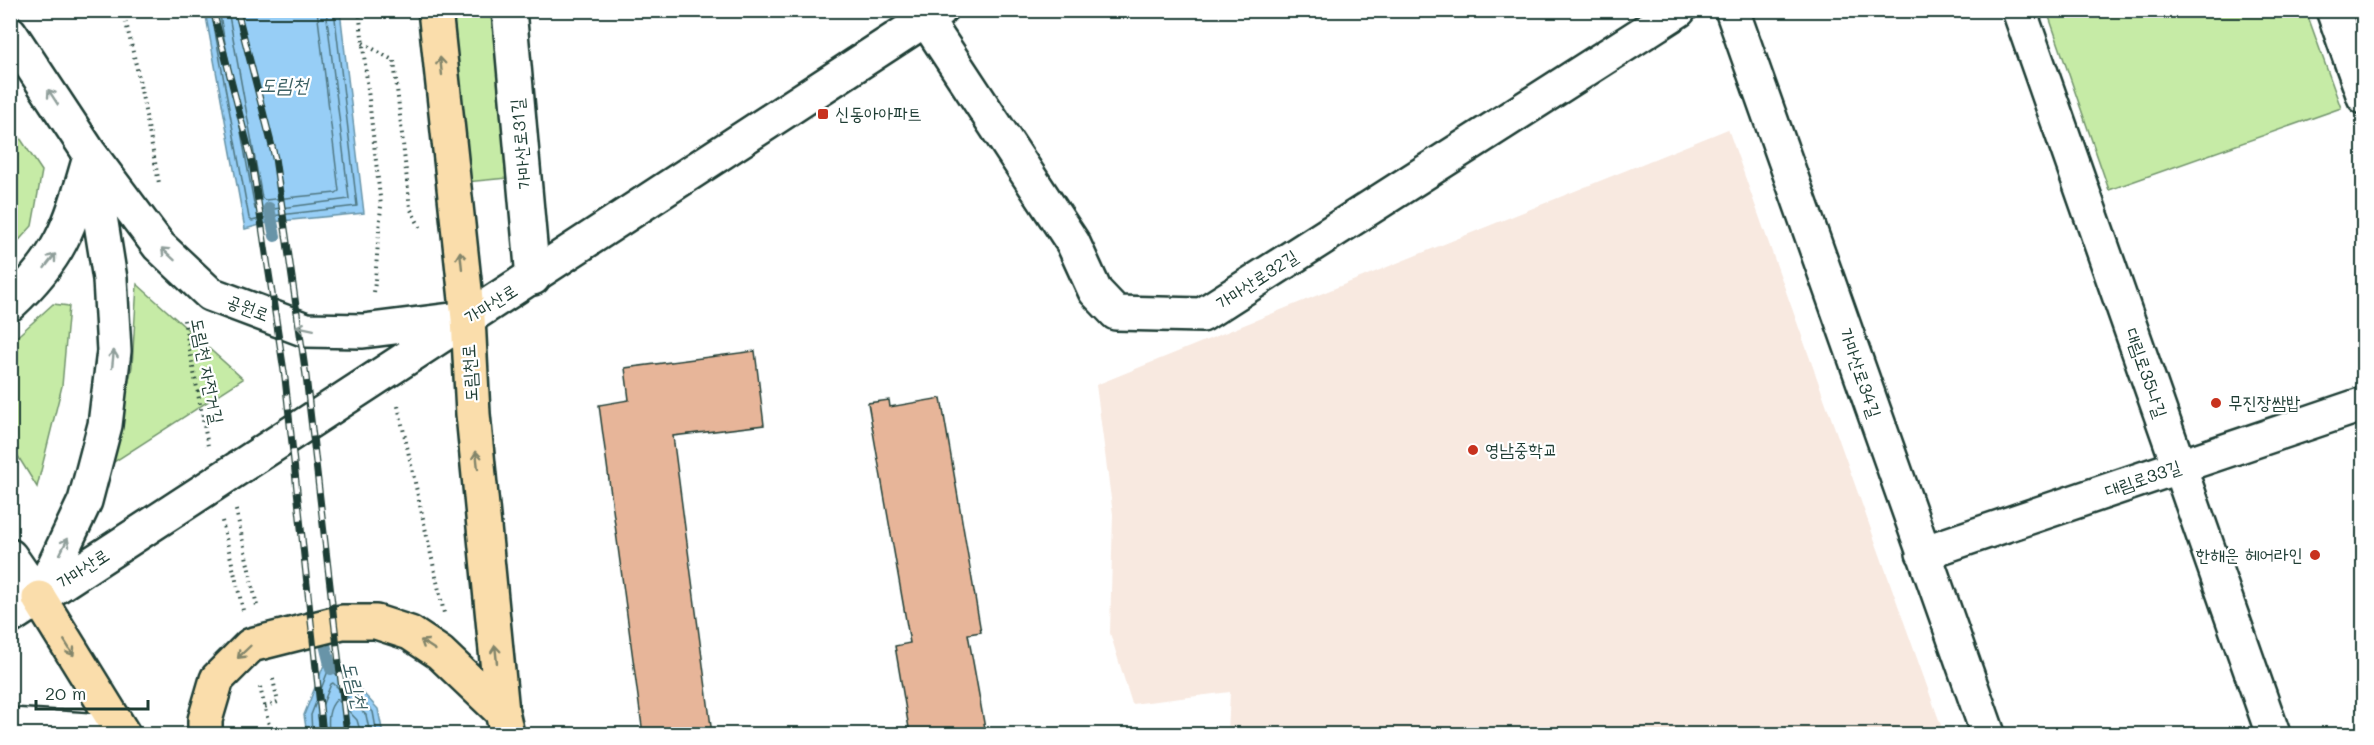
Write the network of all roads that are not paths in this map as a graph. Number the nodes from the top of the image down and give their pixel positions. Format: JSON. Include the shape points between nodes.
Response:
{"nodes":[{"id":1,"x":435,"y":10,"type":"edge"},
{"id":2,"x":509,"y":10,"type":"edge"},
{"id":3,"x":1679,"y":10,"type":"edge"},
{"id":4,"x":1732,"y":10,"type":"edge"},
{"id":5,"x":2019,"y":10,"type":"edge"},
{"id":6,"x":2333,"y":10,"type":"edge"},
{"id":7,"x":933,"y":15,"type":"edge"},
{"id":8,"x":10,"y":33,"type":"edge"},
{"id":9,"x":2364,"y":97,"type":"edge"},
{"id":10,"x":90,"y":154,"type":"junction"},
{"id":11,"x":533,"y":278,"type":"junction"},
{"id":12,"x":10,"y":304,"type":"edge"},
{"id":13,"x":468,"y":318,"type":"junction"},
{"id":14,"x":2364,"y":404,"type":"edge"},
{"id":15,"x":2179,"y":466,"type":"junction"},
{"id":16,"x":1923,"y":553,"type":"junction"},
{"id":17,"x":10,"y":556,"type":"edge"},
{"id":18,"x":39,"y":598,"type":"junction"},
{"id":19,"x":10,"y":617,"type":"edge"},
{"id":20,"x":504,"y":723,"type":"edge"},
{"id":21,"x":10,"y":725,"type":"edge"},
{"id":22,"x":103,"y":735,"type":"edge"},
{"id":23,"x":123,"y":735,"type":"edge"},
{"id":24,"x":205,"y":735,"type":"edge"},
{"id":25,"x":1988,"y":735,"type":"edge"},
{"id":26,"x":2273,"y":735,"type":"edge"}],
"edges":[{"from":13,"to":1,"type":"main road","name":"도림천로","one_way":true},
{"from":2,"to":11,"type":"street","name":"가마산로31길"},
{"from":3,"to":7,"type":"street","name":"가마산로32길","via":[[1202,315],[1116,313],[1095,291],[1073,243]]},
{"from":4,"to":16,"type":"street","name":"가마산로34길"},
{"from":5,"to":15,"type":"street","name":"대림로35나길"},
{"from":6,"to":9,"type":"street"},
{"from":7,"to":11,"type":"street","name":"가마산로"},
{"from":10,"to":8,"type":"street","name":"공원로","one_way":true},
{"from":12,"to":10,"type":"street","one_way":true,"via":[[56,254],[74,215]]},
{"from":13,"to":10,"type":"street","name":"공원로","one_way":true,"via":[[363,331],[306,330],[210,294],[159,246]]},
{"from":18,"to":10,"type":"street","one_way":true,"via":[[85,501],[105,425],[113,361],[110,279]]},
{"from":11,"to":13,"type":"street","name":"가마산로"},
{"from":13,"to":18,"type":"street","name":"가마산로"},
{"from":20,"to":13,"type":"main road","name":"도림천로","one_way":true,"via":[[473,414]]},
{"from":14,"to":15,"type":"street","name":"대림로33길"},
{"from":15,"to":16,"type":"street","name":"대림로33길"},
{"from":15,"to":26,"type":"street","name":"대림로35나길"},
{"from":16,"to":25,"type":"street","name":"가마산로34길"},
{"from":17,"to":18,"type":"street"},
{"from":18,"to":19,"type":"street","name":"가마산로"},
{"from":18,"to":23,"type":"main road","one_way":true},
{"from":20,"to":24,"type":"main road","one_way":true,"via":[[440,653],[410,633],[376,622],[342,622],[218,678],[205,720]]},
{"from":21,"to":22,"type":"street","via":[[88,730]]}]}
